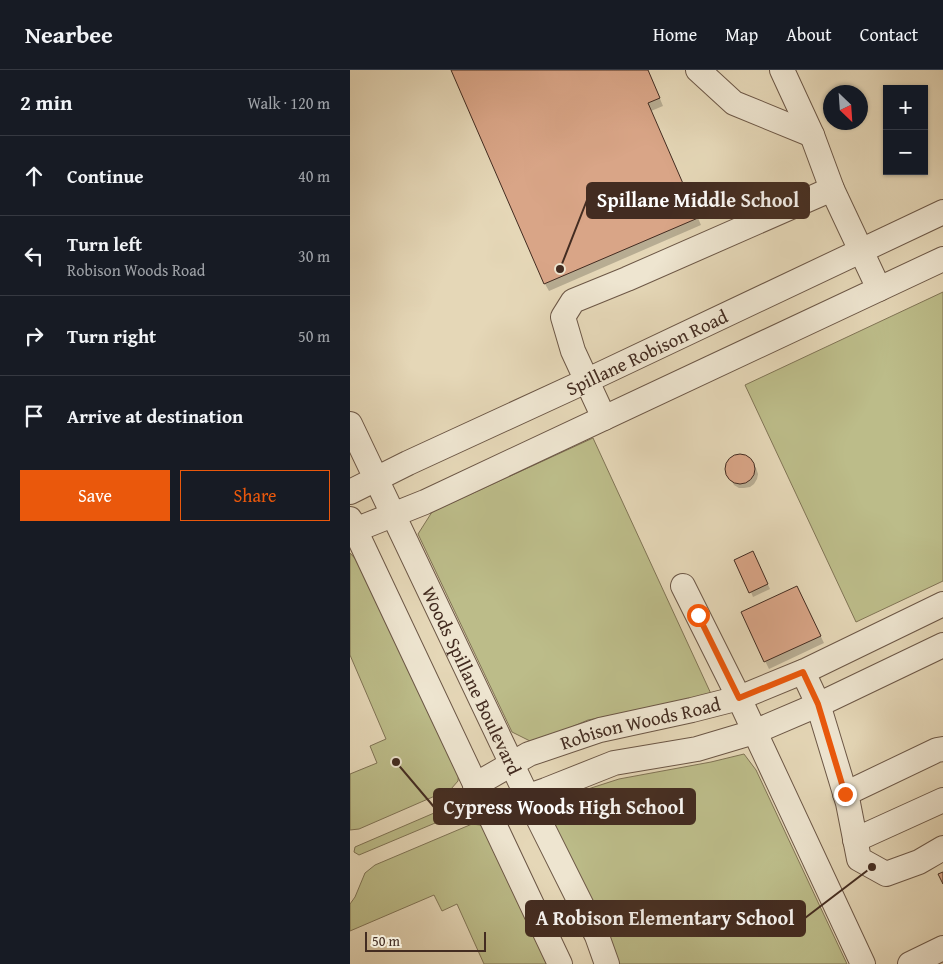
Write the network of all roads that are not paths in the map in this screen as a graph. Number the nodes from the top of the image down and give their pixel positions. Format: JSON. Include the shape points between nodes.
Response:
{"nodes":[{"id":1,"x":698,"y":70,"type":"edge"},
{"id":2,"x":782,"y":70,"type":"edge"},
{"id":3,"x":812,"y":135,"type":"junction"},
{"id":4,"x":832,"y":188,"type":"junction"},
{"id":5,"x":943,"y":212,"type":"edge"},
{"id":6,"x":861,"y":250,"type":"junction"},
{"id":7,"x":943,"y":259,"type":"edge"},
{"id":8,"x":879,"y":289,"type":"junction"},
{"id":9,"x":586,"y":381,"type":"junction"},
{"id":10,"x":604,"y":418,"type":"junction"},
{"id":11,"x":350,"y":424,"type":"edge"},
{"id":12,"x":376,"y":479,"type":"junction"},
{"id":13,"x":350,"y":492,"type":"edge"},
{"id":14,"x":393,"y":515,"type":"junction"},
{"id":15,"x":353,"y":524,"type":"edge"},
{"id":16,"x":683,"y":586,"type":"dead end"},
{"id":17,"x":943,"y":604,"type":"edge"},
{"id":18,"x":943,"y":645,"type":"edge"},
{"id":19,"x":803,"y":672,"type":"junction"},
{"id":20,"x":739,"y":698,"type":"junction"},
{"id":21,"x":818,"y":704,"type":"junction"},
{"id":22,"x":754,"y":732,"type":"junction"},
{"id":23,"x":943,"y":749,"type":"edge"},
{"id":24,"x":512,"y":764,"type":"junction"},
{"id":25,"x":475,"y":784,"type":"junction"},
{"id":26,"x":845,"y":794,"type":"junction"},
{"id":27,"x":527,"y":796,"type":"junction"},
{"id":28,"x":943,"y":800,"type":"edge"},
{"id":29,"x":488,"y":810,"type":"junction"},
{"id":30,"x":855,"y":840,"type":"junction"},
{"id":31,"x":943,"y":848,"type":"edge"},
{"id":32,"x":943,"y":948,"type":"edge"},
{"id":33,"x":560,"y":964,"type":"edge"},
{"id":34,"x":607,"y":964,"type":"edge"},
{"id":35,"x":863,"y":964,"type":"edge"},
{"id":36,"x":910,"y":964,"type":"edge"}],
"edges":[{"from":1,"to":3,"type":"street","via":[[734,103]]},
{"from":2,"to":3,"type":"street"},
{"from":3,"to":4,"type":"street"},
{"from":4,"to":6,"type":"street"},
{"from":4,"to":9,"type":"street","via":[[573,302],[563,317]]},
{"from":5,"to":6,"type":"street","name":"Spillane Robison Road"},
{"from":6,"to":8,"type":"street"},
{"from":6,"to":9,"type":"street","name":"Spillane Robison Road"},
{"from":7,"to":8,"type":"street"},
{"from":8,"to":10,"type":"street"},
{"from":9,"to":10,"type":"street"},
{"from":9,"to":12,"type":"street","name":"Spillane Robison Road"},
{"from":10,"to":14,"type":"street"},
{"from":11,"to":12,"type":"street","name":"Woods Spillane Boulevard"},
{"from":12,"to":13,"type":"street","name":"Spillane Robison Road"},
{"from":12,"to":14,"type":"street","name":"Woods Spillane Boulevard"},
{"from":14,"to":15,"type":"street"},
{"from":14,"to":24,"type":"street","name":"Woods Spillane Boulevard"},
{"from":15,"to":25,"type":"street"},
{"from":16,"to":20,"type":"street"},
{"from":17,"to":19,"type":"street","name":"Robison Woods Road"},
{"from":18,"to":21,"type":"street","name":"Robison Woods Road"},
{"from":19,"to":20,"type":"street","name":"Robison Woods Road"},
{"from":19,"to":21,"type":"street"},
{"from":20,"to":22,"type":"street"},
{"from":20,"to":24,"type":"street","name":"Robison Woods Road","via":[[600,730],[529,754]]},
{"from":21,"to":22,"type":"street","name":"Robison Woods Road"},
{"from":21,"to":26,"type":"street"},
{"from":22,"to":27,"type":"street","name":"Robison Woods Road","via":[[697,749],[614,763]]},
{"from":22,"to":35,"type":"street"},
{"from":23,"to":26,"type":"street"},
{"from":24,"to":25,"type":"street","name":"Robison Woods Road"},
{"from":24,"to":27,"type":"street","name":"Woods Spillane Boulevard"},
{"from":25,"to":29,"type":"street"},
{"from":26,"to":30,"type":"street"},
{"from":27,"to":29,"type":"street","name":"Robison Woods Road"},
{"from":27,"to":34,"type":"street","name":"Woods Spillane Boulevard","via":[[597,936]]},
{"from":28,"to":30,"type":"street"},
{"from":29,"to":33,"type":"street"},
{"from":30,"to":31,"type":"street","via":[[859,859],[886,874],[919,862]]},
{"from":32,"to":36,"type":"street"}]}
